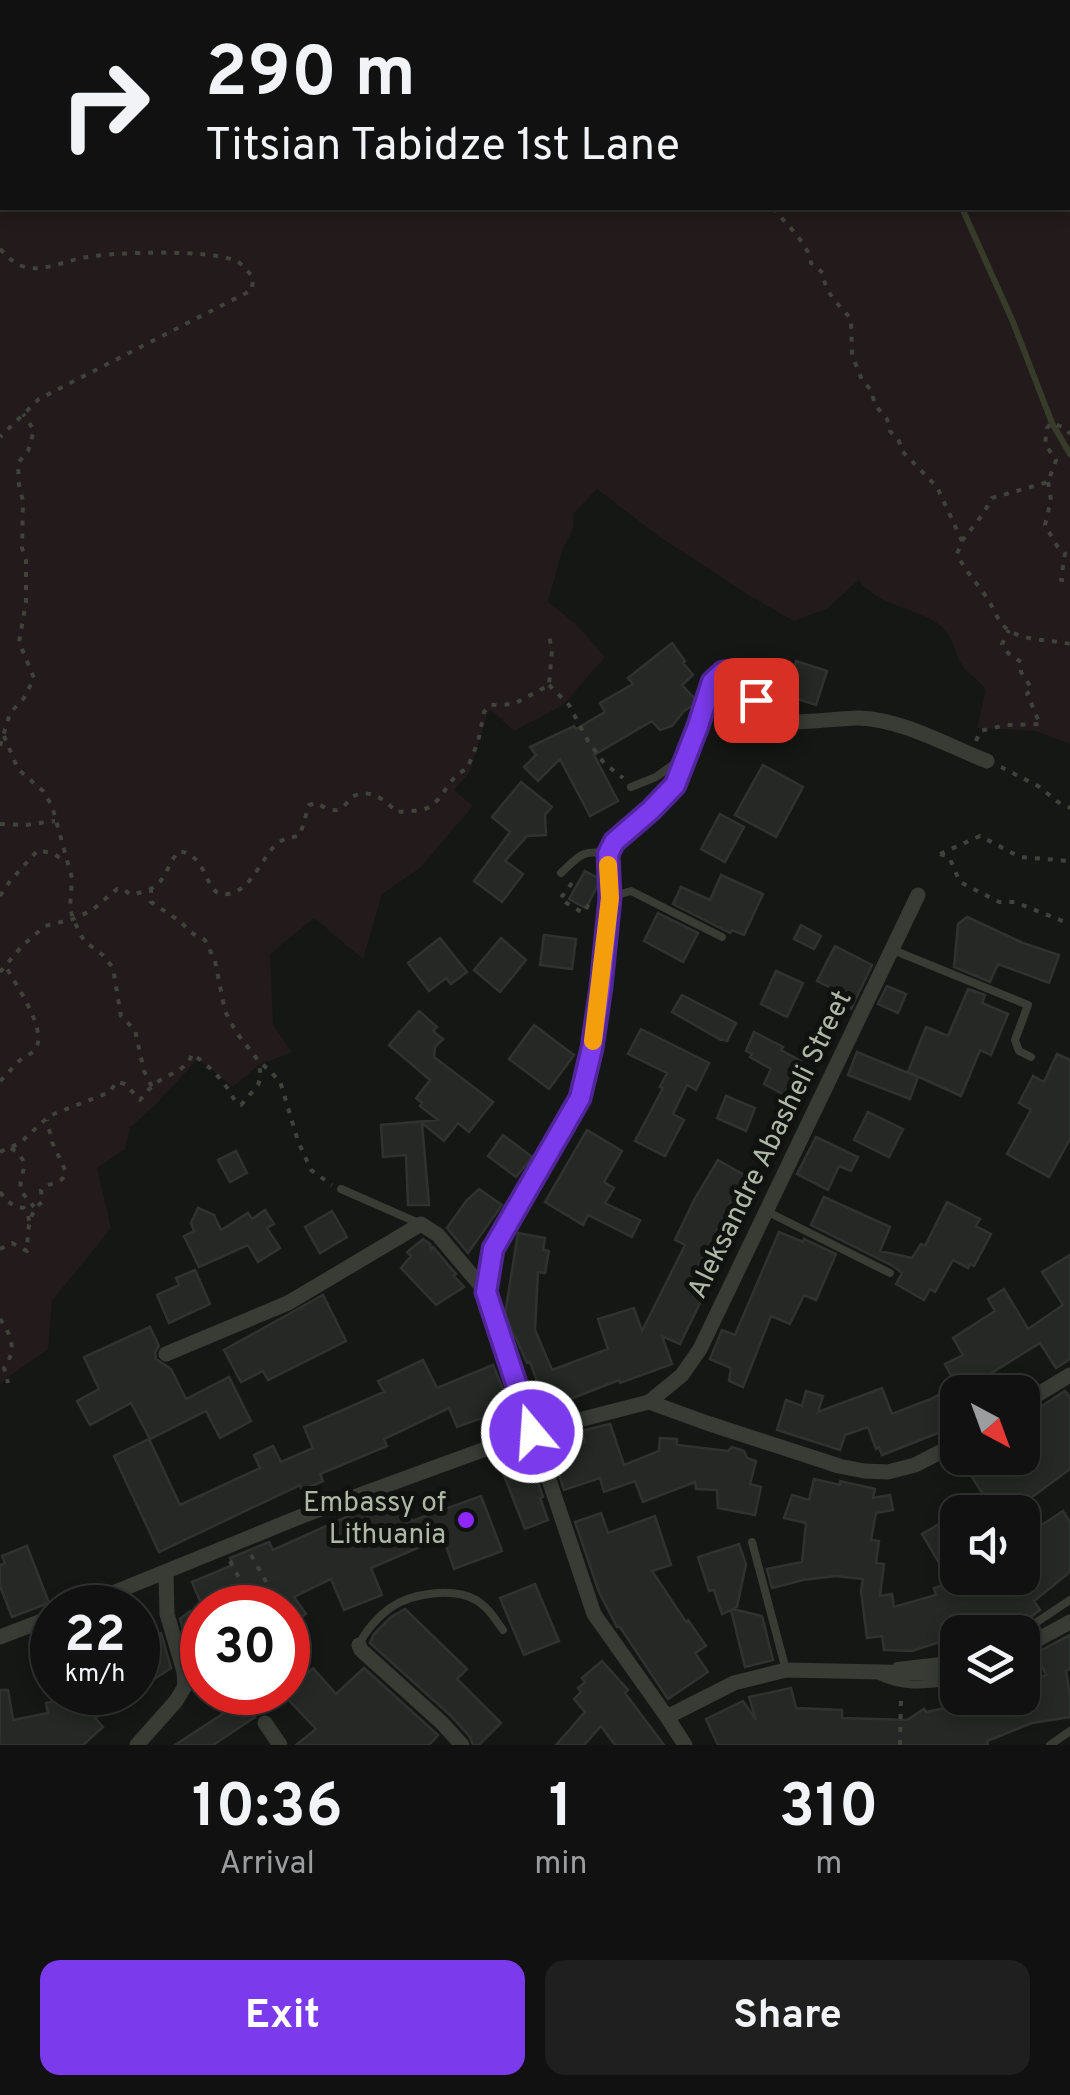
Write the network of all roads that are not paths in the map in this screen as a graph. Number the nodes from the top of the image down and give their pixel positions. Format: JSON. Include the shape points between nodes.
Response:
{"nodes":[{"id":1,"x":685,"y":756,"type":"junction"},
{"id":2,"x":987,"y":762,"type":"road end"},
{"id":3,"x":631,"y":787,"type":"road end"},
{"id":4,"x":608,"y":854,"type":"junction"},
{"id":5,"x":561,"y":873,"type":"dead end"},
{"id":6,"x":918,"y":896,"type":"dead end"},
{"id":7,"x":610,"y":898,"type":"junction"},
{"id":8,"x":722,"y":937,"type":"dead end"},
{"id":9,"x":893,"y":950,"type":"junction"},
{"id":10,"x":1032,"y":1057,"type":"dead end"},
{"id":11,"x":341,"y":1189,"type":"road end"},
{"id":12,"x":768,"y":1212,"type":"junction"},
{"id":13,"x":422,"y":1224,"type":"junction"},
{"id":14,"x":890,"y":1273,"type":"dead end"},
{"id":15,"x":486,"y":1292,"type":"junction"},
{"id":16,"x":166,"y":1354,"type":"dead end"},
{"id":17,"x":1070,"y":1375,"type":"edge"},
{"id":18,"x":1040,"y":1393,"type":"edge"},
{"id":19,"x":649,"y":1402,"type":"junction"},
{"id":20,"x":532,"y":1432,"type":"junction"},
{"id":21,"x":940,"y":1453,"type":"edge"},
{"id":22,"x":752,"y":1542,"type":"dead end"},
{"id":23,"x":166,"y":1573,"type":"junction"},
{"id":24,"x":135,"y":1585,"type":"edge"},
{"id":25,"x":1070,"y":1600,"type":"edge"},
{"id":26,"x":1040,"y":1620,"type":"edge"},
{"id":27,"x":1070,"y":1622,"type":"edge"},
{"id":28,"x":30,"y":1625,"type":"edge"},
{"id":29,"x":503,"y":1630,"type":"dead end"},
{"id":30,"x":0,"y":1637,"type":"edge"},
{"id":31,"x":1040,"y":1638,"type":"edge"},
{"id":32,"x":359,"y":1645,"type":"joint"},
{"id":33,"x":940,"y":1661,"type":"edge"},
{"id":34,"x":786,"y":1670,"type":"junction"},
{"id":35,"x":870,"y":1671,"type":"junction"},
{"id":36,"x":940,"y":1671,"type":"edge"},
{"id":37,"x":940,"y":1683,"type":"edge"},
{"id":38,"x":668,"y":1717,"type":"junction"},
{"id":39,"x":265,"y":1722,"type":"dead end"},
{"id":40,"x":1070,"y":1731,"type":"edge"},
{"id":41,"x":137,"y":1745,"type":"edge"},
{"id":42,"x":280,"y":1745,"type":"edge"},
{"id":43,"x":462,"y":1745,"type":"edge"},
{"id":44,"x":685,"y":1745,"type":"edge"},
{"id":45,"x":1050,"y":1745,"type":"edge"}],
"edges":[{"from":1,"to":2,"type":"street","via":[[712,682],[737,671],[771,720],[877,720]]},
{"from":1,"to":3,"type":"lane"},
{"from":1,"to":4,"type":"street","via":[[675,785]]},
{"from":4,"to":5,"type":"lane","via":[[581,854]]},
{"from":4,"to":7,"type":"street"},
{"from":6,"to":9,"type":"street","name":"Aleksandre Abasheli Street"},
{"from":7,"to":8,"type":"lane","via":[[631,890]]},
{"from":7,"to":15,"type":"street","via":[[580,1098],[493,1249]]},
{"from":9,"to":10,"type":"lane","via":[[1028,1005],[1016,1040],[1019,1051]]},
{"from":9,"to":12,"type":"street","name":"Aleksandre Abasheli Street"},
{"from":11,"to":13,"type":"lane"},
{"from":12,"to":14,"type":"lane"},
{"from":12,"to":19,"type":"street","name":"Aleksandre Abasheli Street","via":[[700,1348],[682,1375]]},
{"from":13,"to":15,"type":"street"},
{"from":13,"to":16,"type":"street","via":[[288,1304]]},
{"from":15,"to":20,"type":"street"},
{"from":17,"to":18,"type":"street"},
{"from":19,"to":20,"type":"street"},
{"from":19,"to":21,"type":"street","via":[[864,1471],[915,1466]]},
{"from":20,"to":23,"type":"street"},
{"from":20,"to":38,"type":"street","via":[[594,1614]]},
{"from":22,"to":34,"type":"lane"},
{"from":23,"to":24,"type":"street"},
{"from":23,"to":41,"type":"street","via":[[167,1614],[184,1686]]},
{"from":25,"to":26,"type":"lane"},
{"from":27,"to":31,"type":"street"},
{"from":28,"to":30,"type":"street"},
{"from":29,"to":32,"type":"lane","via":[[474,1598],[431,1594],[390,1608]]},
{"from":32,"to":43,"type":"street"},
{"from":33,"to":35,"type":"lane"},
{"from":34,"to":35,"type":"street"},
{"from":34,"to":38,"type":"street","via":[[734,1683]]},
{"from":35,"to":36,"type":"street"},
{"from":35,"to":37,"type":"lane","via":[[902,1684]]},
{"from":38,"to":44,"type":"street"},
{"from":39,"to":42,"type":"street"},
{"from":40,"to":45,"type":"lane"}]}
